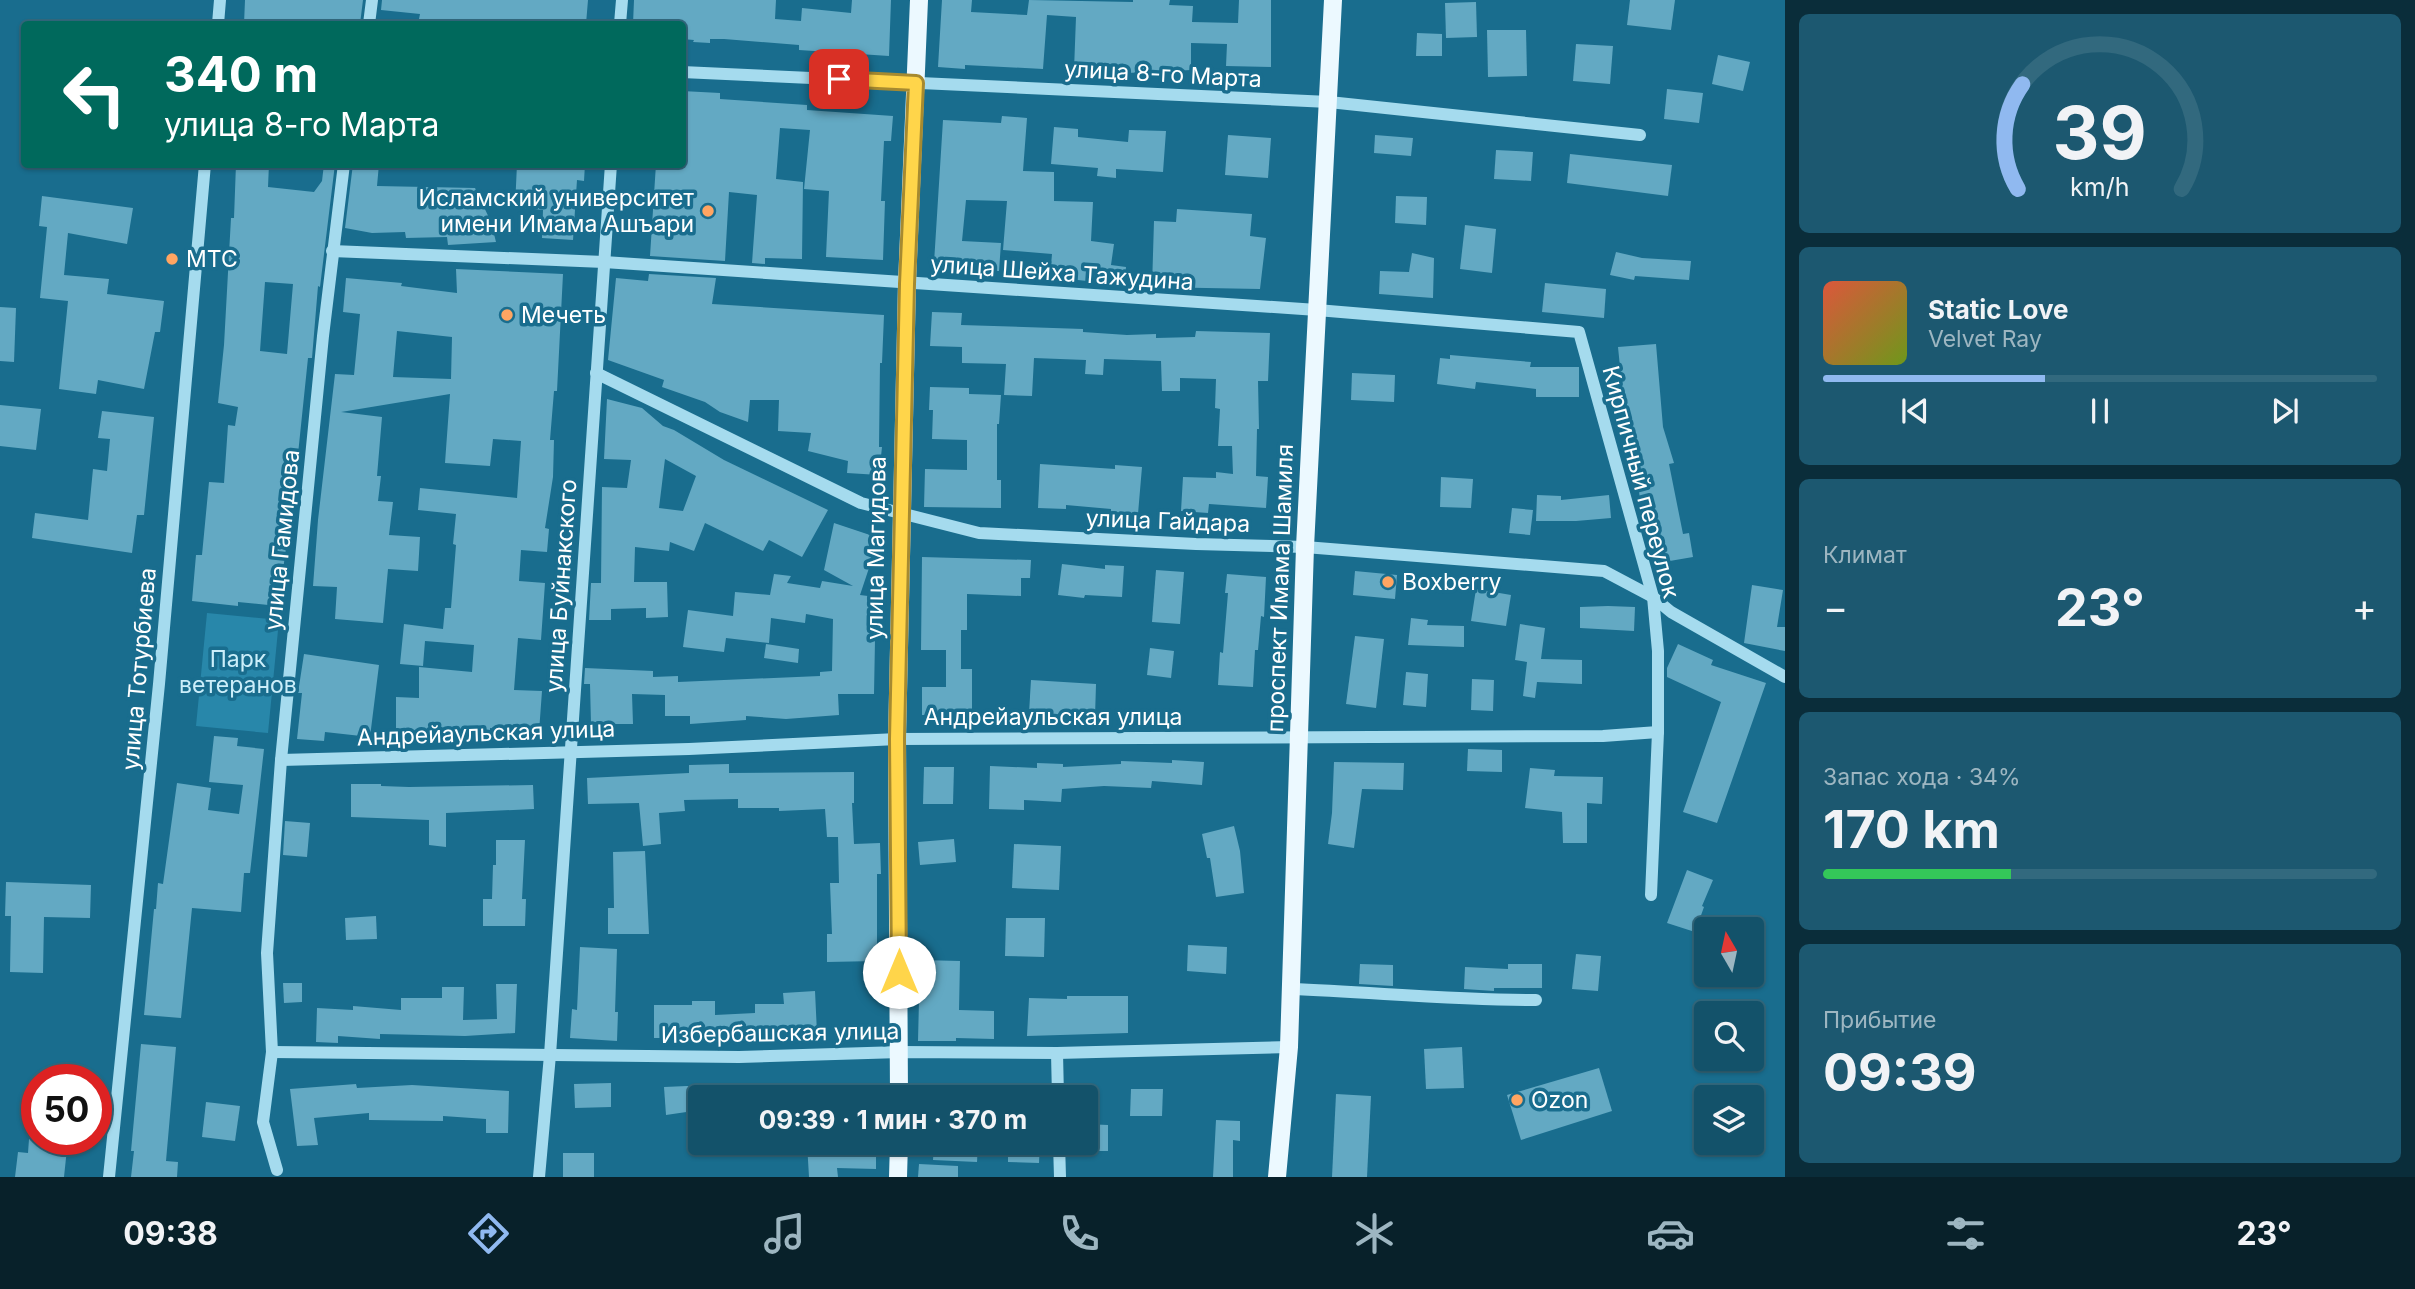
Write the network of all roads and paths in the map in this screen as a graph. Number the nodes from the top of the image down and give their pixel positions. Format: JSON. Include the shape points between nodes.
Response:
{"nodes":[{"id":1,"x":220,"y":0,"type":"edge"},
{"id":2,"x":372,"y":0,"type":"edge"},
{"id":3,"x":622,"y":0,"type":"edge"},
{"id":4,"x":919,"y":0,"type":"edge"},
{"id":5,"x":1333,"y":0,"type":"edge"},
{"id":6,"x":218,"y":21,"type":"edge"},
{"id":7,"x":369,"y":21,"type":"edge"},
{"id":8,"x":620,"y":21,"type":"edge"},
{"id":9,"x":686,"y":72,"type":"edge"},
{"id":10,"x":916,"y":83,"type":"junction"},
{"id":11,"x":1329,"y":102,"type":"junction"},
{"id":12,"x":1640,"y":135,"type":"dead end"},
{"id":13,"x":205,"y":168,"type":"edge"},
{"id":14,"x":343,"y":168,"type":"edge"},
{"id":15,"x":611,"y":168,"type":"edge"},
{"id":16,"x":332,"y":251,"type":"junction"},
{"id":17,"x":604,"y":262,"type":"junction"},
{"id":18,"x":907,"y":284,"type":"junction"},
{"id":19,"x":1317,"y":310,"type":"junction"},
{"id":20,"x":1578,"y":332,"type":"joint"},
{"id":21,"x":596,"y":373,"type":"junction"},
{"id":22,"x":902,"y":512,"type":"junction"},
{"id":23,"x":1305,"y":547,"type":"junction"},
{"id":24,"x":1653,"y":597,"type":"junction"},
{"id":25,"x":1785,"y":677,"type":"edge"},
{"id":26,"x":1658,"y":732,"type":"junction"},
{"id":27,"x":1300,"y":737,"type":"junction"},
{"id":28,"x":897,"y":739,"type":"junction"},
{"id":29,"x":571,"y":751,"type":"junction"},
{"id":30,"x":281,"y":760,"type":"junction"},
{"id":31,"x":1651,"y":895,"type":"dead end"},
{"id":32,"x":1291,"y":989,"type":"junction"},
{"id":33,"x":1536,"y":1000,"type":"dead end"},
{"id":34,"x":1289,"y":1047,"type":"junction"},
{"id":35,"x":272,"y":1052,"type":"junction"},
{"id":36,"x":900,"y":1052,"type":"junction"},
{"id":37,"x":1057,"y":1053,"type":"junction"},
{"id":38,"x":550,"y":1055,"type":"junction"},
{"id":39,"x":899,"y":1085,"type":"edge"},
{"id":40,"x":1058,"y":1085,"type":"edge"},
{"id":41,"x":899,"y":1155,"type":"edge"},
{"id":42,"x":1059,"y":1155,"type":"edge"},
{"id":43,"x":276,"y":1170,"type":"dead end"},
{"id":44,"x":109,"y":1177,"type":"edge"},
{"id":45,"x":539,"y":1177,"type":"edge"},
{"id":46,"x":898,"y":1177,"type":"edge"},
{"id":47,"x":1060,"y":1177,"type":"edge"},
{"id":48,"x":1278,"y":1177,"type":"edge"}],
"edges":[{"from":1,"to":6,"type":"street"},
{"from":2,"to":7,"type":"street"},
{"from":3,"to":8,"type":"street"},
{"from":4,"to":10,"type":"main road","name":"улица Магидова"},
{"from":5,"to":11,"type":"main road","name":"проспект Имама Шамиля"},
{"from":9,"to":10,"type":"street","name":"улица 8-го Марта"},
{"from":10,"to":11,"type":"street","name":"улица 8-го Марта"},
{"from":10,"to":18,"type":"main road","name":"улица Магидова"},
{"from":11,"to":12,"type":"street","name":"улица 8-го Марта"},
{"from":11,"to":19,"type":"main road","name":"проспект Имама Шамиля"},
{"from":13,"to":44,"type":"street","name":"улица Тотурбиева"},
{"from":14,"to":16,"type":"street","name":"улица Гамидова"},
{"from":15,"to":17,"type":"street","name":"улица Буйнакского"},
{"from":16,"to":17,"type":"street","name":"улица Шейха Тажудина"},
{"from":16,"to":30,"type":"street","name":"улица Гамидова"},
{"from":17,"to":18,"type":"street","name":"улица Шейха Тажудина"},
{"from":17,"to":21,"type":"street","name":"улица Буйнакского"},
{"from":18,"to":19,"type":"street","name":"улица Шейха Тажудина"},
{"from":18,"to":22,"type":"main road","name":"улица Магидова"},
{"from":19,"to":20,"type":"street","name":"улица Шейха Тажудина"},
{"from":19,"to":23,"type":"main road","name":"проспект Имама Шамиля"},
{"from":20,"to":24,"type":"street","name":"Кирпичный переулок"},
{"from":21,"to":22,"type":"street","name":"улица Гайдара","via":[[861,503]]},
{"from":21,"to":29,"type":"street","name":"улица Буйнакского"},
{"from":22,"to":23,"type":"street","name":"улица Гайдара","via":[[979,533]]},
{"from":22,"to":28,"type":"main road","name":"улица Магидова"},
{"from":23,"to":24,"type":"street","name":"улица Гайдара","via":[[1604,571]]},
{"from":23,"to":27,"type":"main road","name":"проспект Имама Шамиля"},
{"from":24,"to":25,"type":"street","name":"улица Гайдара"},
{"from":24,"to":26,"type":"street","name":"Кирпичный переулок"},
{"from":26,"to":27,"type":"street","name":"Андрейаульская улица"},
{"from":26,"to":31,"type":"street","name":"Кирпичный переулок"},
{"from":27,"to":28,"type":"street","name":"Андрейаульская улица"},
{"from":27,"to":32,"type":"main road","name":"проспект Имама Шамиля"},
{"from":28,"to":29,"type":"street","name":"Андрейаульская улица"},
{"from":28,"to":36,"type":"main road","name":"улица Магидова"},
{"from":29,"to":30,"type":"street","name":"Андрейаульская улица"},
{"from":29,"to":38,"type":"street","name":"улица Буйнакского"},
{"from":30,"to":35,"type":"street","name":"улица Гамидова","via":[[267,953]]},
{"from":32,"to":33,"type":"street"},
{"from":32,"to":34,"type":"main road","name":"проспект Имама Шамиля"},
{"from":34,"to":37,"type":"street","name":"Избербашская улица"},
{"from":34,"to":48,"type":"main road","name":"проспект Имама Шамиля"},
{"from":35,"to":38,"type":"street","name":"Избербашская улица"},
{"from":35,"to":43,"type":"street","name":"улица Гамидова","via":[[263,1122]]},
{"from":36,"to":37,"type":"street","name":"Избербашская улица"},
{"from":36,"to":38,"type":"street","name":"Избербашская улица","via":[[740,1057]]},
{"from":36,"to":39,"type":"main road","name":"улица Магидова"},
{"from":37,"to":40,"type":"street"},
{"from":38,"to":45,"type":"street","name":"улица Буйнакского"},
{"from":41,"to":46,"type":"main road"},
{"from":42,"to":47,"type":"street"}]}
